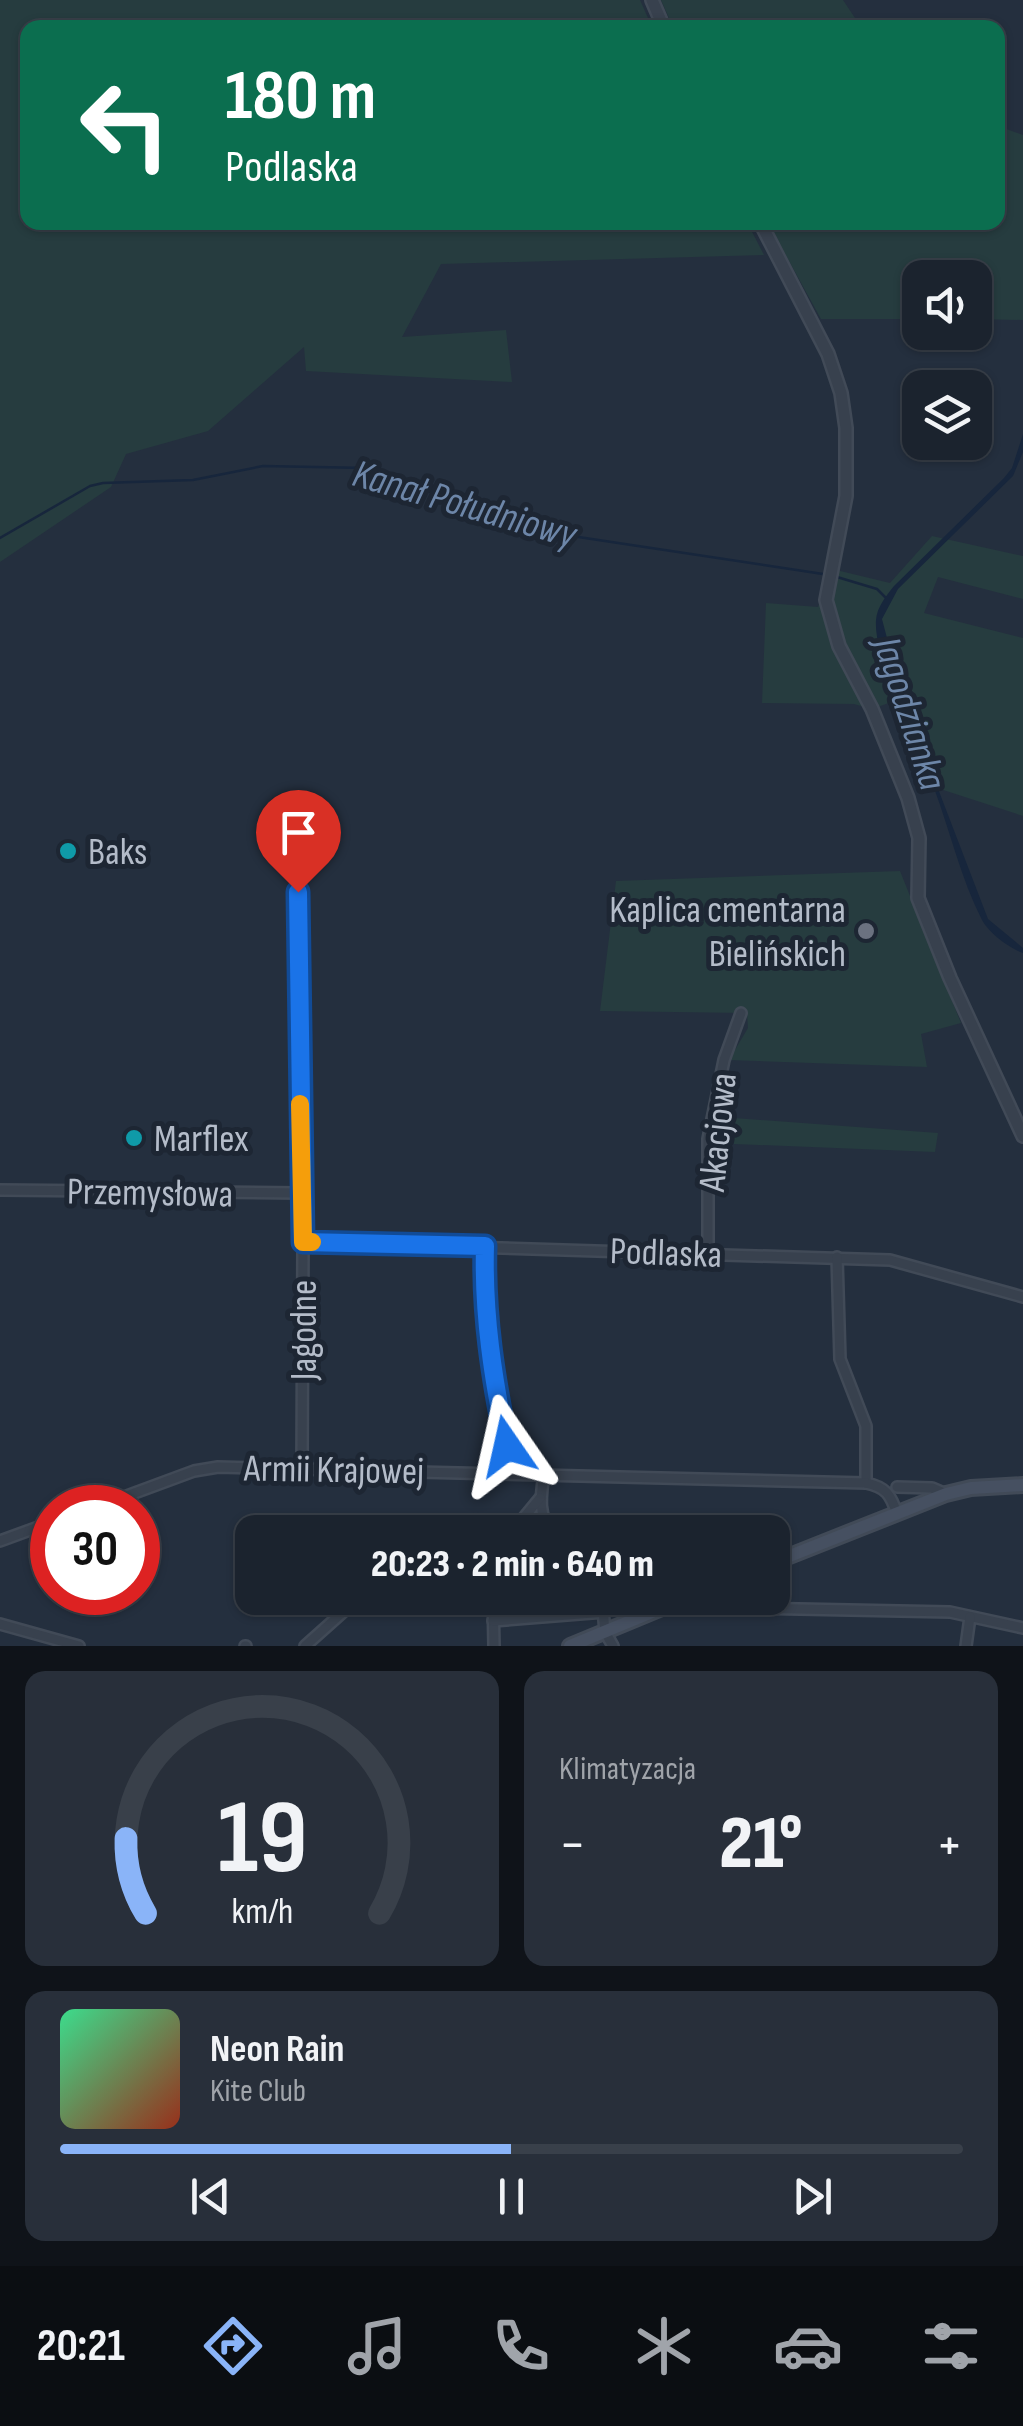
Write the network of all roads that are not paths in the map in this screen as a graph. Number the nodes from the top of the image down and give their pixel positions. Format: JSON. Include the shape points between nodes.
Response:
{"nodes":[{"id":1,"x":764,"y":230,"type":"edge"},
{"id":2,"x":298,"y":892,"type":"dead end"},
{"id":3,"x":741,"y":1013,"type":"dead end"},
{"id":4,"x":1023,"y":1136,"type":"edge"},
{"id":5,"x":0,"y":1190,"type":"edge"},
{"id":6,"x":300,"y":1193,"type":"junction"},
{"id":7,"x":303,"y":1242,"type":"junction"},
{"id":8,"x":485,"y":1246,"type":"junction"},
{"id":9,"x":708,"y":1253,"type":"junction"},
{"id":10,"x":837,"y":1257,"type":"junction"},
{"id":11,"x":1023,"y":1298,"type":"edge"},
{"id":12,"x":302,"y":1468,"type":"junction"},
{"id":13,"x":513,"y":1473,"type":"junction"},
{"id":14,"x":544,"y":1474,"type":"junction"},
{"id":15,"x":866,"y":1484,"type":"junction"},
{"id":16,"x":158,"y":1485,"type":"edge"},
{"id":17,"x":1023,"y":1485,"type":"edge"},
{"id":18,"x":897,"y":1487,"type":"dead end"},
{"id":19,"x":946,"y":1494,"type":"junction"},
{"id":20,"x":540,"y":1498,"type":"junction"},
{"id":21,"x":897,"y":1514,"type":"junction"},
{"id":22,"x":526,"y":1515,"type":"edge"},
{"id":23,"x":543,"y":1515,"type":"edge"},
{"id":24,"x":30,"y":1530,"type":"edge"},
{"id":25,"x":0,"y":1541,"type":"edge"},
{"id":26,"x":790,"y":1556,"type":"edge"},
{"id":27,"x":790,"y":1609,"type":"edge"},
{"id":28,"x":340,"y":1615,"type":"edge"},
{"id":29,"x":493,"y":1615,"type":"edge"},
{"id":30,"x":563,"y":1615,"type":"edge"},
{"id":31,"x":605,"y":1615,"type":"edge"},
{"id":32,"x":644,"y":1615,"type":"edge"},
{"id":33,"x":970,"y":1616,"type":"junction"},
{"id":34,"x":493,"y":1620,"type":"junction"},
{"id":35,"x":0,"y":1624,"type":"edge"},
{"id":36,"x":1023,"y":1628,"type":"edge"},
{"id":37,"x":605,"y":1632,"type":"junction"},
{"id":38,"x":79,"y":1646,"type":"edge"},
{"id":39,"x":306,"y":1646,"type":"edge"},
{"id":40,"x":494,"y":1646,"type":"edge"},
{"id":41,"x":570,"y":1646,"type":"edge"},
{"id":42,"x":612,"y":1646,"type":"edge"},
{"id":43,"x":966,"y":1646,"type":"edge"}],
"edges":[{"from":1,"to":4,"type":"street","via":[[828,354],[840,394],[846,496],[826,600],[838,646],[908,798],[919,838],[918,898]]},
{"from":2,"to":6,"type":"street","name":"Jagodne"},
{"from":3,"to":9,"type":"street","name":"Akacjowa","via":[[708,1139]]},
{"from":5,"to":6,"type":"street","name":"Przemysłowa"},
{"from":6,"to":7,"type":"street","name":"Jagodne"},
{"from":7,"to":8,"type":"street","name":"Podlaska"},
{"from":7,"to":12,"type":"street","name":"Jagodne"},
{"from":8,"to":9,"type":"street","name":"Podlaska"},
{"from":8,"to":13,"type":"street","via":[[488,1346]]},
{"from":9,"to":10,"type":"street","name":"Podlaska"},
{"from":10,"to":11,"type":"street","name":"Podlaska","via":[[920,1266]]},
{"from":10,"to":15,"type":"street","via":[[840,1359],[866,1426]]},
{"from":12,"to":13,"type":"street","name":"Armii Krajowej"},
{"from":12,"to":16,"type":"street","name":"Armii Krajowej","via":[[218,1467]]},
{"from":13,"to":14,"type":"street","name":"Armii Krajowej"},
{"from":14,"to":15,"type":"street","name":"Armii Krajowej"},
{"from":14,"to":20,"type":"street"},
{"from":15,"to":21,"type":"street","name":"Armii Krajowej","via":[[889,1492]]},
{"from":17,"to":19,"type":"main road"},
{"from":18,"to":19,"type":"street"},
{"from":19,"to":21,"type":"main road"},
{"from":20,"to":22,"type":"street"},
{"from":20,"to":23,"type":"street"},
{"from":21,"to":26,"type":"main road"},
{"from":24,"to":25,"type":"street"},
{"from":27,"to":33,"type":"street"},
{"from":28,"to":39,"type":"street"},
{"from":29,"to":34,"type":"street"},
{"from":30,"to":34,"type":"street"},
{"from":31,"to":37,"type":"street"},
{"from":32,"to":37,"type":"main road"},
{"from":33,"to":36,"type":"street"},
{"from":33,"to":43,"type":"street"},
{"from":34,"to":40,"type":"street"},
{"from":35,"to":38,"type":"street"},
{"from":37,"to":41,"type":"main road"},
{"from":37,"to":42,"type":"street"}]}
